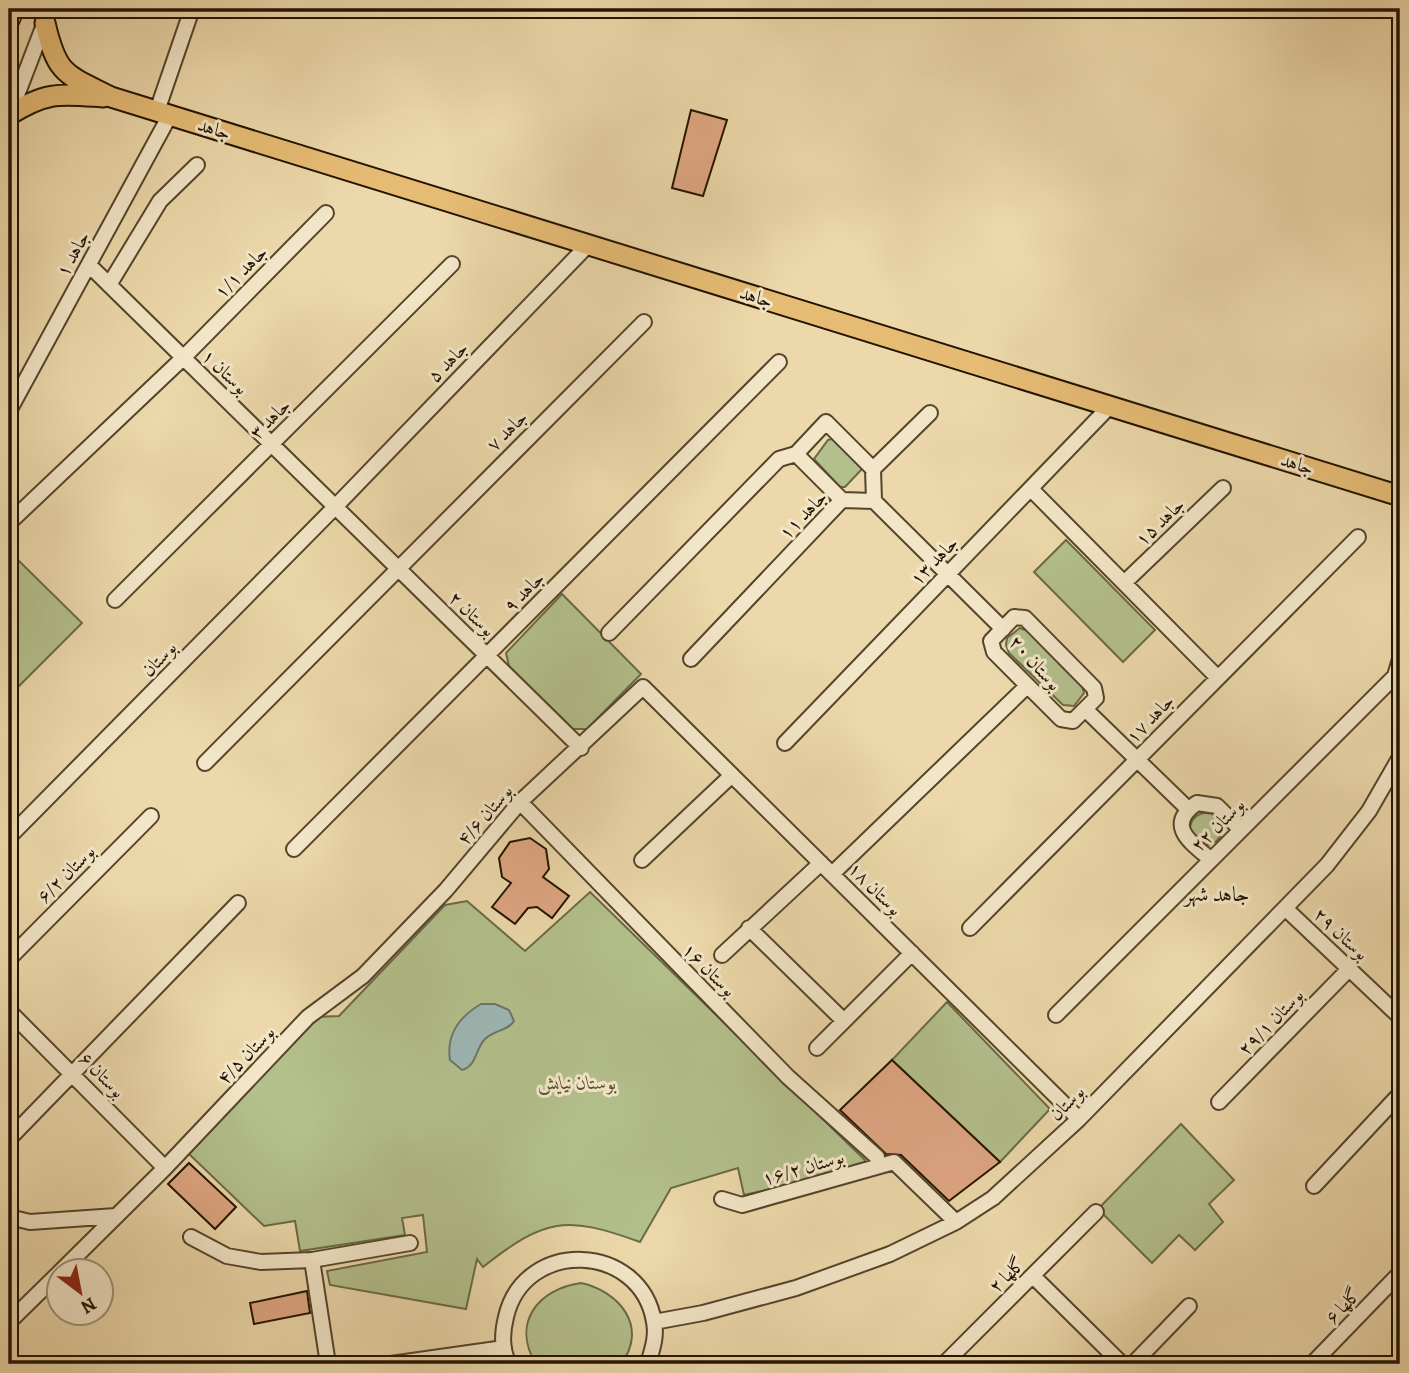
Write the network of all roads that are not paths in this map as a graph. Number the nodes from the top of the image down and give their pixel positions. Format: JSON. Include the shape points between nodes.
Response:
{"nodes":[{"id":1,"x":13,"y":9,"type":"edge"},
{"id":2,"x":192,"y":9,"type":"edge"},
{"id":3,"x":47,"y":16,"type":"edge"},
{"id":4,"x":9,"y":19,"type":"edge"},
{"id":5,"x":111,"y":97,"type":"junction"},
{"id":6,"x":164,"y":113,"type":"junction"},
{"id":7,"x":9,"y":116,"type":"edge"},
{"id":8,"x":197,"y":165,"type":"dead end"},
{"id":9,"x":326,"y":213,"type":"dead end"},
{"id":10,"x":588,"y":244,"type":"junction"},
{"id":11,"x":452,"y":264,"type":"dead end"},
{"id":12,"x":89,"y":265,"type":"junction"},
{"id":13,"x":109,"y":285,"type":"junction"},
{"id":14,"x":644,"y":322,"type":"dead end"},
{"id":15,"x":183,"y":358,"type":"junction"},
{"id":16,"x":779,"y":362,"type":"dead end"},
{"id":17,"x":1110,"y":406,"type":"junction"},
{"id":18,"x":9,"y":411,"type":"edge"},
{"id":19,"x":930,"y":413,"type":"dead end"},
{"id":20,"x":272,"y":444,"type":"junction"},
{"id":21,"x":796,"y":454,"type":"junction"},
{"id":22,"x":873,"y":469,"type":"junction"},
{"id":23,"x":1223,"y":488,"type":"dead end"},
{"id":24,"x":1031,"y":489,"type":"junction"},
{"id":25,"x":1400,"y":496,"type":"edge"},
{"id":26,"x":842,"y":500,"type":"junction"},
{"id":27,"x":874,"y":501,"type":"junction"},
{"id":28,"x":335,"y":507,"type":"junction"},
{"id":29,"x":9,"y":523,"type":"edge"},
{"id":30,"x":1358,"y":537,"type":"dead end"},
{"id":31,"x":397,"y":568,"type":"junction"},
{"id":32,"x":948,"y":574,"type":"junction"},
{"id":33,"x":1124,"y":583,"type":"junction"},
{"id":34,"x":116,"y":600,"type":"dead end"},
{"id":35,"x":1003,"y":629,"type":"junction"},
{"id":36,"x":609,"y":633,"type":"dead end"},
{"id":37,"x":487,"y":656,"type":"junction"},
{"id":38,"x":691,"y":659,"type":"dead end"},
{"id":39,"x":1400,"y":659,"type":"edge"},
{"id":40,"x":1217,"y":677,"type":"junction"},
{"id":41,"x":1027,"y":686,"type":"junction"},
{"id":42,"x":643,"y":687,"type":"joint"},
{"id":43,"x":1085,"y":709,"type":"junction"},
{"id":44,"x":785,"y":743,"type":"dead end"},
{"id":45,"x":581,"y":748,"type":"junction"},
{"id":46,"x":1400,"y":757,"type":"edge"},
{"id":47,"x":1137,"y":759,"type":"junction"},
{"id":48,"x":205,"y":763,"type":"dead end"},
{"id":49,"x":732,"y":775,"type":"junction"},
{"id":50,"x":520,"y":802,"type":"junction"},
{"id":51,"x":1188,"y":809,"type":"junction"},
{"id":52,"x":151,"y":816,"type":"dead end"},
{"id":53,"x":1240,"y":829,"type":"junction"},
{"id":54,"x":9,"y":837,"type":"edge"},
{"id":55,"x":294,"y":849,"type":"dead end"},
{"id":56,"x":1210,"y":859,"type":"junction"},
{"id":57,"x":642,"y":860,"type":"dead end"},
{"id":58,"x":821,"y":863,"type":"junction"},
{"id":59,"x":832,"y":874,"type":"junction"},
{"id":60,"x":238,"y":903,"type":"dead end"},
{"id":61,"x":1286,"y":909,"type":"junction"},
{"id":62,"x":749,"y":928,"type":"junction"},
{"id":63,"x":970,"y":928,"type":"dead end"},
{"id":64,"x":912,"y":953,"type":"junction"},
{"id":65,"x":722,"y":955,"type":"dead end"},
{"id":66,"x":9,"y":959,"type":"edge"},
{"id":67,"x":1350,"y":968,"type":"junction"},
{"id":68,"x":363,"y":976,"type":"joint"},
{"id":69,"x":9,"y":1011,"type":"edge"},
{"id":70,"x":1056,"y":1015,"type":"dead end"},
{"id":71,"x":1400,"y":1017,"type":"edge"},
{"id":72,"x":844,"y":1021,"type":"junction"},
{"id":73,"x":817,"y":1048,"type":"dead end"},
{"id":74,"x":73,"y":1073,"type":"junction"},
{"id":75,"x":1400,"y":1094,"type":"edge"},
{"id":76,"x":1219,"y":1102,"type":"dead end"},
{"id":77,"x":1079,"y":1119,"type":"junction"},
{"id":78,"x":9,"y":1139,"type":"edge"},
{"id":79,"x":877,"y":1157,"type":"dead end"},
{"id":80,"x":165,"y":1168,"type":"junction"},
{"id":81,"x":1314,"y":1186,"type":"dead end"},
{"id":82,"x":722,"y":1199,"type":"dead end"},
{"id":83,"x":1096,"y":1212,"type":"dead end"},
{"id":84,"x":116,"y":1216,"type":"junction"},
{"id":85,"x":9,"y":1217,"type":"edge"},
{"id":86,"x":956,"y":1222,"type":"junction"},
{"id":87,"x":191,"y":1237,"type":"dead end"},
{"id":88,"x":410,"y":1243,"type":"dead end"},
{"id":89,"x":74,"y":1258,"type":"edge"},
{"id":90,"x":312,"y":1261,"type":"junction"},
{"id":91,"x":1400,"y":1273,"type":"edge"},
{"id":92,"x":1034,"y":1277,"type":"junction"},
{"id":93,"x":46,"y":1286,"type":"edge"},
{"id":94,"x":1189,"y":1306,"type":"dead end"},
{"id":95,"x":9,"y":1322,"type":"edge"},
{"id":96,"x":654,"y":1322,"type":"junction"},
{"id":97,"x":504,"y":1348,"type":"junction"},
{"id":98,"x":328,"y":1364,"type":"edge"},
{"id":99,"x":391,"y":1364,"type":"edge"},
{"id":100,"x":509,"y":1364,"type":"edge"},
{"id":101,"x":648,"y":1364,"type":"edge"},
{"id":102,"x":944,"y":1364,"type":"edge"},
{"id":103,"x":1122,"y":1364,"type":"edge"},
{"id":104,"x":1133,"y":1364,"type":"edge"},
{"id":105,"x":1312,"y":1364,"type":"edge"}],
"edges":[{"from":1,"to":4,"type":"highway"},
{"from":2,"to":6,"type":"street","name":"جاهد ۱"},
{"from":3,"to":5,"type":"main road","name":"جاهد","via":[[53,58],[67,75]]},
{"from":3,"to":7,"type":"street"},
{"from":5,"to":6,"type":"main road","name":"جاهد"},
{"from":5,"to":7,"type":"main road","name":"جاهد","via":[[60,94],[36,98]]},
{"from":6,"to":10,"type":"main road","name":"جاهد"},
{"from":6,"to":12,"type":"street","name":"جاهد ۱"},
{"from":8,"to":13,"type":"street","via":[[160,201]]},
{"from":9,"to":15,"type":"street","name":"جاهد ۱/۱"},
{"from":10,"to":17,"type":"main road","name":"جاهد"},
{"from":10,"to":28,"type":"street","name":"جاهد ۵"},
{"from":11,"to":20,"type":"street","name":"جاهد ۳"},
{"from":12,"to":13,"type":"street","name":"بوستان ۱"},
{"from":12,"to":18,"type":"street","name":"جاهد ۱"},
{"from":13,"to":15,"type":"street","name":"بوستان ۱"},
{"from":14,"to":31,"type":"street","name":"جاهد ۷"},
{"from":15,"to":20,"type":"street","name":"بوستان ۱"},
{"from":15,"to":29,"type":"street","name":"جاهد ۱/۱"},
{"from":16,"to":37,"type":"street","name":"جاهد ۹"},
{"from":17,"to":24,"type":"street","name":"جاهد ۱۳"},
{"from":17,"to":25,"type":"main road","name":"جاهد"},
{"from":19,"to":22,"type":"street"},
{"from":20,"to":28,"type":"street","name":"بوستان ۱"},
{"from":20,"to":34,"type":"street","name":"جاهد ۳"},
{"from":21,"to":22,"type":"street","via":[[826,422]]},
{"from":21,"to":26,"type":"street"},
{"from":21,"to":36,"type":"street","via":[[779,458]]},
{"from":22,"to":27,"type":"street"},
{"from":23,"to":33,"type":"street","name":"جاهد ۱۵"},
{"from":24,"to":32,"type":"street","name":"جاهد ۱۳"},
{"from":24,"to":33,"type":"street"},
{"from":26,"to":27,"type":"street","name":"جاهد ۱۱"},
{"from":26,"to":38,"type":"street","name":"جاهد ۱۱"},
{"from":27,"to":32,"type":"street"},
{"from":28,"to":31,"type":"street","name":"بوستان ۲"},
{"from":28,"to":54,"type":"street","name":"بوستان"},
{"from":30,"to":40,"type":"street","name":"جاهد ۱۷"},
{"from":31,"to":37,"type":"street","name":"بوستان ۲"},
{"from":31,"to":48,"type":"street","name":"جاهد ۷"},
{"from":32,"to":35,"type":"street"},
{"from":32,"to":44,"type":"street","name":"جاهد ۱۳"},
{"from":33,"to":40,"type":"street"},
{"from":35,"to":41,"type":"street","name":"بوستان ۲۰","via":[[991,641],[994,652]]},
{"from":35,"to":43,"type":"street","name":"بوستان ۲۰","via":[[1014,617],[1025,618],[1094,688],[1096,698]]},
{"from":37,"to":45,"type":"street","name":"بوستان ۲"},
{"from":37,"to":55,"type":"street","name":"جاهد ۹"},
{"from":39,"to":53,"type":"street","name":"بوستان ۲۲","via":[[1395,676]]},
{"from":40,"to":47,"type":"street","name":"جاهد ۱۷"},
{"from":41,"to":43,"type":"street","name":"بوستان ۲۰","via":[[1061,719],[1073,721]]},
{"from":41,"to":59,"type":"street"},
{"from":42,"to":45,"type":"street","name":"بوستان ۴/۶"},
{"from":42,"to":49,"type":"street","name":"بوستان ۱۸"},
{"from":43,"to":47,"type":"street"},
{"from":45,"to":50,"type":"street","name":"بوستان ۴/۶"},
{"from":46,"to":61,"type":"street","name":"بوستان","via":[[1369,811]]},
{"from":47,"to":51,"type":"street"},
{"from":47,"to":63,"type":"street","name":"جاهد ۱۷"},
{"from":49,"to":57,"type":"street"},
{"from":49,"to":58,"type":"street","name":"بوستان ۱۸"},
{"from":50,"to":68,"type":"street","name":"بوستان ۴/۶","via":[[446,891]]},
{"from":50,"to":79,"type":"street","name":"بوستان ۱۶","via":[[788,1077]]},
{"from":51,"to":53,"type":"street","via":[[1197,803],[1217,806]]},
{"from":51,"to":56,"type":"street","via":[[1182,830]]},
{"from":52,"to":66,"type":"street","name":"بوستان ۶/۲"},
{"from":53,"to":56,"type":"street","name":"بوستان ۲۲"},
{"from":56,"to":70,"type":"street","name":"بوستان ۲۲"},
{"from":58,"to":59,"type":"street","name":"بوستان ۱۸"},
{"from":58,"to":62,"type":"street"},
{"from":59,"to":64,"type":"street","name":"بوستان ۱۸"},
{"from":60,"to":74,"type":"street"},
{"from":61,"to":67,"type":"street","name":"بوستان ۲۹"},
{"from":61,"to":77,"type":"street","name":"بوستان"},
{"from":62,"to":65,"type":"street"},
{"from":62,"to":72,"type":"street"},
{"from":64,"to":72,"type":"street"},
{"from":64,"to":77,"type":"street","name":"بوستان ۱۸"},
{"from":67,"to":71,"type":"street","name":"بوستان ۲۹"},
{"from":67,"to":76,"type":"street","name":"بوستان ۲۹/۱"},
{"from":68,"to":80,"type":"street","name":"بوستان ۴/۵","via":[[308,1017]]},
{"from":69,"to":74,"type":"street","name":"بوستان ۶"},
{"from":72,"to":73,"type":"street"},
{"from":74,"to":78,"type":"street"},
{"from":74,"to":80,"type":"street","name":"بوستان ۶"},
{"from":75,"to":81,"type":"street"},
{"from":77,"to":86,"type":"street","name":"بوستان","via":[[993,1198]]},
{"from":80,"to":84,"type":"street","name":"بوستان ۴/۵"},
{"from":82,"to":86,"type":"street","name":"بوستان ۱۶/۲","via":[[742,1205],[894,1162]]},
{"from":83,"to":92,"type":"street","name":"گلها ۲"},
{"from":84,"to":85,"type":"street","via":[[30,1222]]},
{"from":84,"to":89,"type":"street","name":"بوستان ۴/۵"},
{"from":86,"to":96,"type":"street","name":"بوستان","via":[[890,1254],[796,1288],[703,1314]]},
{"from":87,"to":90,"type":"street","via":[[227,1256],[261,1262]]},
{"from":88,"to":90,"type":"street"},
{"from":90,"to":98,"type":"street"},
{"from":91,"to":105,"type":"street","name":"گلها ۶"},
{"from":92,"to":102,"type":"street","name":"گلها ۲"},
{"from":92,"to":103,"type":"street"},
{"from":93,"to":95,"type":"street","name":"بوستان ۴/۵"},
{"from":94,"to":104,"type":"street"},
{"from":96,"to":97,"type":"street","via":[[635,1283],[611,1265],[582,1258],[552,1263],[527,1278],[509,1303]]},
{"from":96,"to":101,"type":"street"},
{"from":97,"to":99,"type":"street"},
{"from":97,"to":100,"type":"street"}]}
